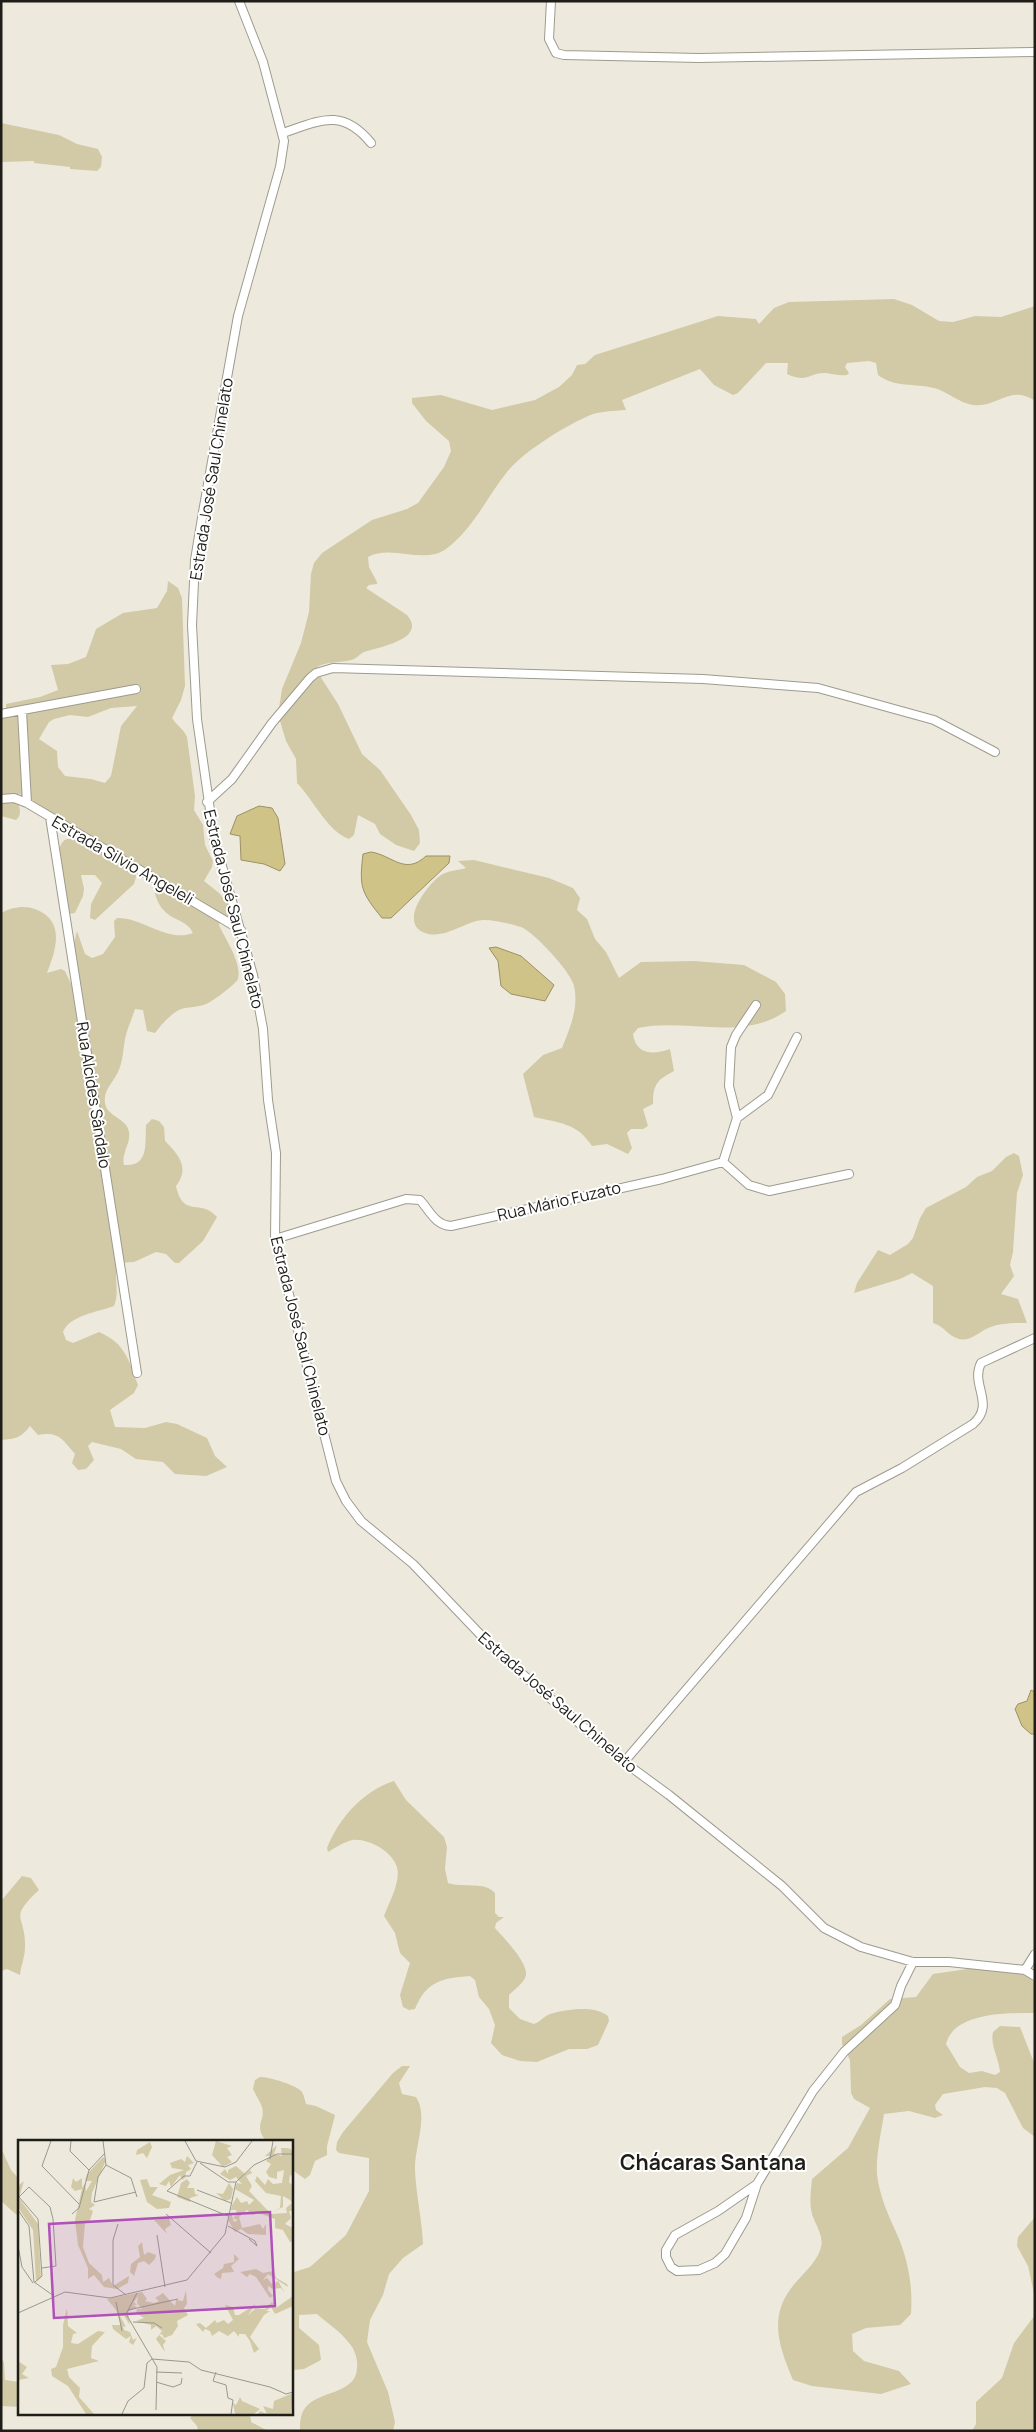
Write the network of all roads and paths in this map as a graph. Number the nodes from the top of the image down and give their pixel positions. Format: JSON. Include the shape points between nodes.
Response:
{"nodes":[{"id":1,"x":551,"y":1,"type":"edge"},
{"id":2,"x":243,"y":4,"type":"edge"},
{"id":3,"x":1035,"y":52,"type":"edge"},
{"id":4,"x":283,"y":133,"type":"junction"},
{"id":5,"x":371,"y":143,"type":"dead end"},
{"id":6,"x":136,"y":689,"type":"dead end"},
{"id":7,"x":22,"y":712,"type":"junction"},
{"id":8,"x":1,"y":714,"type":"edge"},
{"id":9,"x":995,"y":752,"type":"dead end"},
{"id":10,"x":1,"y":798,"type":"edge"},
{"id":11,"x":207,"y":802,"type":"junction"},
{"id":12,"x":26,"y":804,"type":"junction"},
{"id":13,"x":50,"y":817,"type":"junction"},
{"id":14,"x":241,"y":930,"type":"junction"},
{"id":15,"x":756,"y":1005,"type":"dead end"},
{"id":16,"x":797,"y":1037,"type":"dead end"},
{"id":17,"x":737,"y":1118,"type":"junction"},
{"id":18,"x":723,"y":1162,"type":"junction"},
{"id":19,"x":848,"y":1174,"type":"dead end"},
{"id":20,"x":275,"y":1240,"type":"junction"},
{"id":21,"x":1035,"y":1338,"type":"edge"},
{"id":22,"x":137,"y":1373,"type":"dead end"},
{"id":23,"x":624,"y":1762,"type":"junction"},
{"id":24,"x":1035,"y":1954,"type":"edge"},
{"id":25,"x":913,"y":1962,"type":"junction"},
{"id":26,"x":1025,"y":1970,"type":"junction"},
{"id":27,"x":1035,"y":1976,"type":"edge"},
{"id":28,"x":757,"y":2184,"type":"junction"}],
"edges":[{"from":1,"to":3,"type":"street","via":[[548,39],[556,53],[564,56],[699,58]]},
{"from":2,"to":4,"type":"street","name":"Estrada José Saul Chinelato"},
{"from":4,"to":5,"type":"street","via":[[337,119],[347,122]]},
{"from":4,"to":11,"type":"street","name":"Estrada José Saul Chinelato","via":[[280,167],[238,316],[195,560],[192,625],[197,719]]},
{"from":6,"to":7,"type":"street"},
{"from":7,"to":8,"type":"street"},
{"from":7,"to":12,"type":"street"},
{"from":9,"to":11,"type":"street","via":[[934,720],[818,688],[703,679],[333,668],[324,669],[310,678],[272,723],[232,779]]},
{"from":10,"to":12,"type":"street","name":"Estrada Silvio Angeleli","via":[[14,798]]},
{"from":11,"to":14,"type":"street","name":"Estrada José Saul Chinelato"},
{"from":12,"to":13,"type":"street","name":"Estrada Silvio Angeleli"},
{"from":13,"to":14,"type":"street","name":"Estrada Silvio Angeleli"},
{"from":13,"to":22,"type":"street","name":"Rua Alcides Sândalo"},
{"from":14,"to":20,"type":"street","name":"Estrada José Saul Chinelato","via":[[254,975],[263,1029],[276,1153]]},
{"from":15,"to":17,"type":"street","via":[[731,1047],[728,1086]]},
{"from":16,"to":17,"type":"street","via":[[768,1095]]},
{"from":17,"to":18,"type":"street"},
{"from":18,"to":19,"type":"street","via":[[749,1185],[769,1191]]},
{"from":18,"to":20,"type":"street","name":"Rua Mário Fuzato","via":[[662,1179],[451,1226],[444,1226],[435,1219],[420,1200],[406,1199]]},
{"from":20,"to":23,"type":"street","name":"Estrada José Saul Chinelato","via":[[336,1481],[346,1501],[362,1522],[413,1564],[498,1653]]},
{"from":21,"to":23,"type":"street","via":[[981,1363],[978,1375],[983,1407],[980,1418],[902,1468],[856,1492]]},
{"from":23,"to":25,"type":"street","name":"Estrada José Saul Chinelato","via":[[782,1886],[824,1928],[861,1947]]},
{"from":24,"to":26,"type":"street"},
{"from":25,"to":26,"type":"street","name":"Estrada José Saul Chinelato","via":[[949,1962]]},
{"from":25,"to":28,"type":"street","via":[[895,2005],[832,2065]]},
{"from":26,"to":27,"type":"street","name":"Estrada José Saul Chinelato"},
{"from":28,"to":28,"type":"street","via":[[746,2218],[725,2254],[699,2270],[677,2271],[671,2267],[666,2250],[675,2235]]}]}
